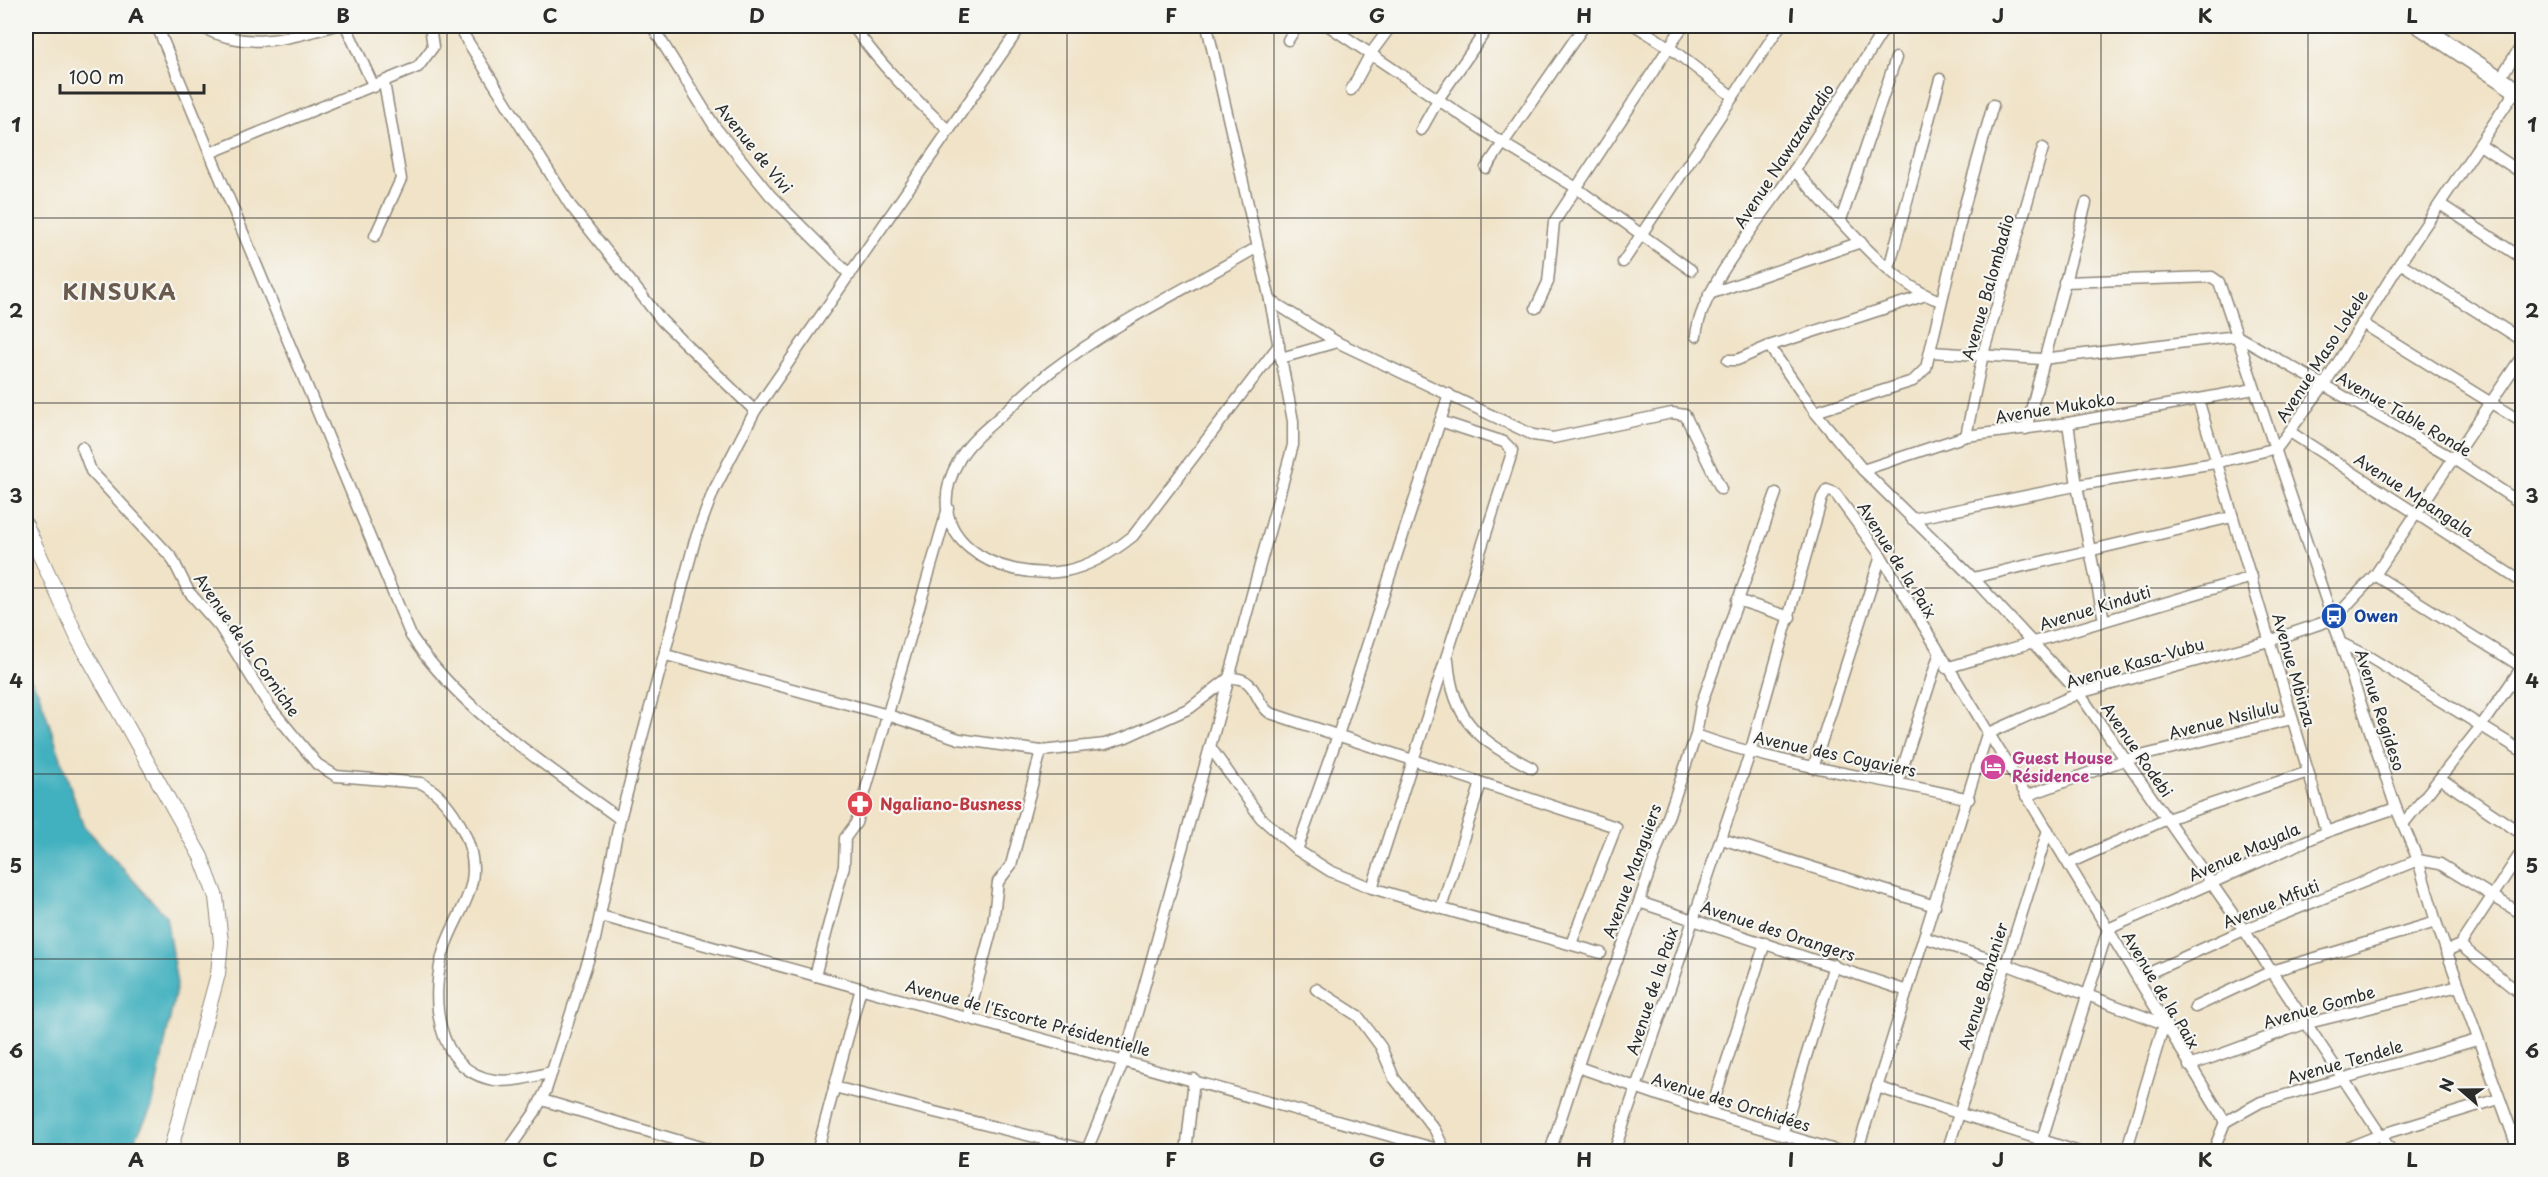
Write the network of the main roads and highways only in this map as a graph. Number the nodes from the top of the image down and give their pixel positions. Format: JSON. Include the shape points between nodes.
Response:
{"nodes":[{"id":1,"x":2428,"y":28,"type":"edge"},
{"id":2,"x":2519,"y":92,"type":"edge"},
{"id":3,"x":26,"y":525,"type":"edge"},
{"id":4,"x":172,"y":1150,"type":"edge"}],
"edges":[{"from":1,"to":2,"type":"main road"},
{"from":3,"to":4,"type":"main road","via":[[79,640],[201,857],[216,897],[221,942],[218,974]]}]}
